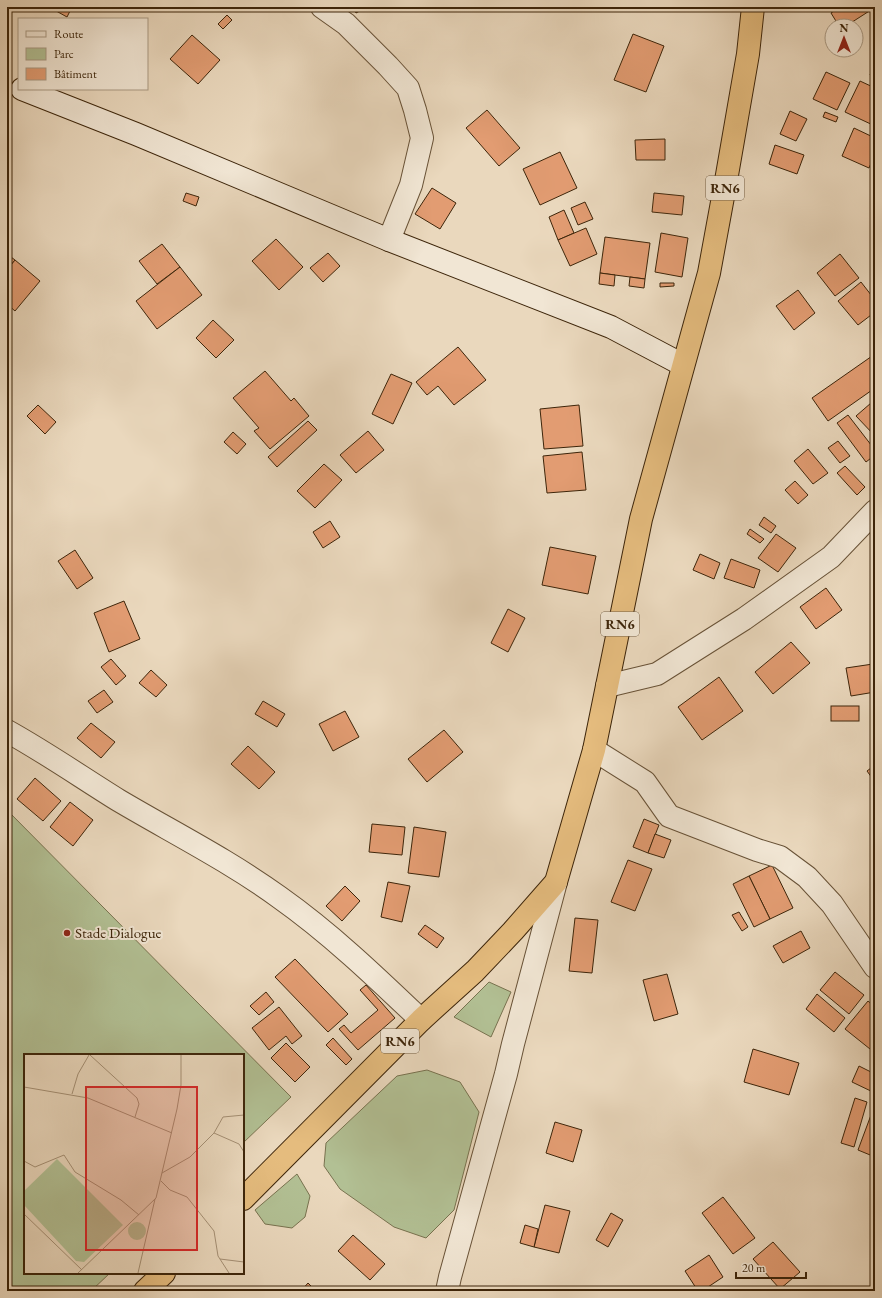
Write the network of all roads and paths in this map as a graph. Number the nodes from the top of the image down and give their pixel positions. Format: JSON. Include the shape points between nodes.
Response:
{"nodes":[{"id":1,"x":322,"y":7,"type":"edge"},
{"id":2,"x":753,"y":7,"type":"edge"},
{"id":3,"x":7,"y":85,"type":"edge"},
{"id":4,"x":18,"y":88,"type":"edge"},
{"id":5,"x":24,"y":90,"type":"edge"},
{"id":6,"x":389,"y":240,"type":"junction"},
{"id":7,"x":683,"y":365,"type":"junction"},
{"id":8,"x":875,"y":511,"type":"edge"},
{"id":9,"x":607,"y":686,"type":"junction"},
{"id":10,"x":7,"y":731,"type":"edge"},
{"id":11,"x":594,"y":750,"type":"junction"},
{"id":12,"x":556,"y":882,"type":"junction"},
{"id":13,"x":875,"y":967,"type":"edge"},
{"id":14,"x":421,"y":1020,"type":"junction"},
{"id":15,"x":244,"y":1198,"type":"edge"},
{"id":16,"x":163,"y":1274,"type":"edge"},
{"id":17,"x":145,"y":1291,"type":"edge"},
{"id":18,"x":447,"y":1291,"type":"edge"}],
"edges":[{"from":1,"to":6,"type":"street","via":[[346,24],[408,88],[415,110],[422,138],[411,185]]},
{"from":2,"to":7,"type":"highway","number":"RN6","via":[[743,84],[708,273]]},
{"from":3,"to":4,"type":"street"},
{"from":5,"to":6,"type":"street"},
{"from":6,"to":7,"type":"street","via":[[611,327]]},
{"from":7,"to":9,"type":"highway","number":"RN6","via":[[641,519]]},
{"from":8,"to":9,"type":"street","via":[[831,557],[744,619],[657,674]]},
{"from":9,"to":11,"type":"highway","number":"RN6"},
{"from":10,"to":14,"type":"street","via":[[279,896],[329,936]]},
{"from":11,"to":12,"type":"highway","number":"RN6"},
{"from":11,"to":13,"type":"street","via":[[645,782],[669,816],[780,857],[807,877],[832,904]]},
{"from":12,"to":14,"type":"highway","number":"RN6","via":[[486,959]]},
{"from":12,"to":18,"type":"street"},
{"from":14,"to":15,"type":"highway","number":"RN6"},
{"from":16,"to":17,"type":"highway"}]}
